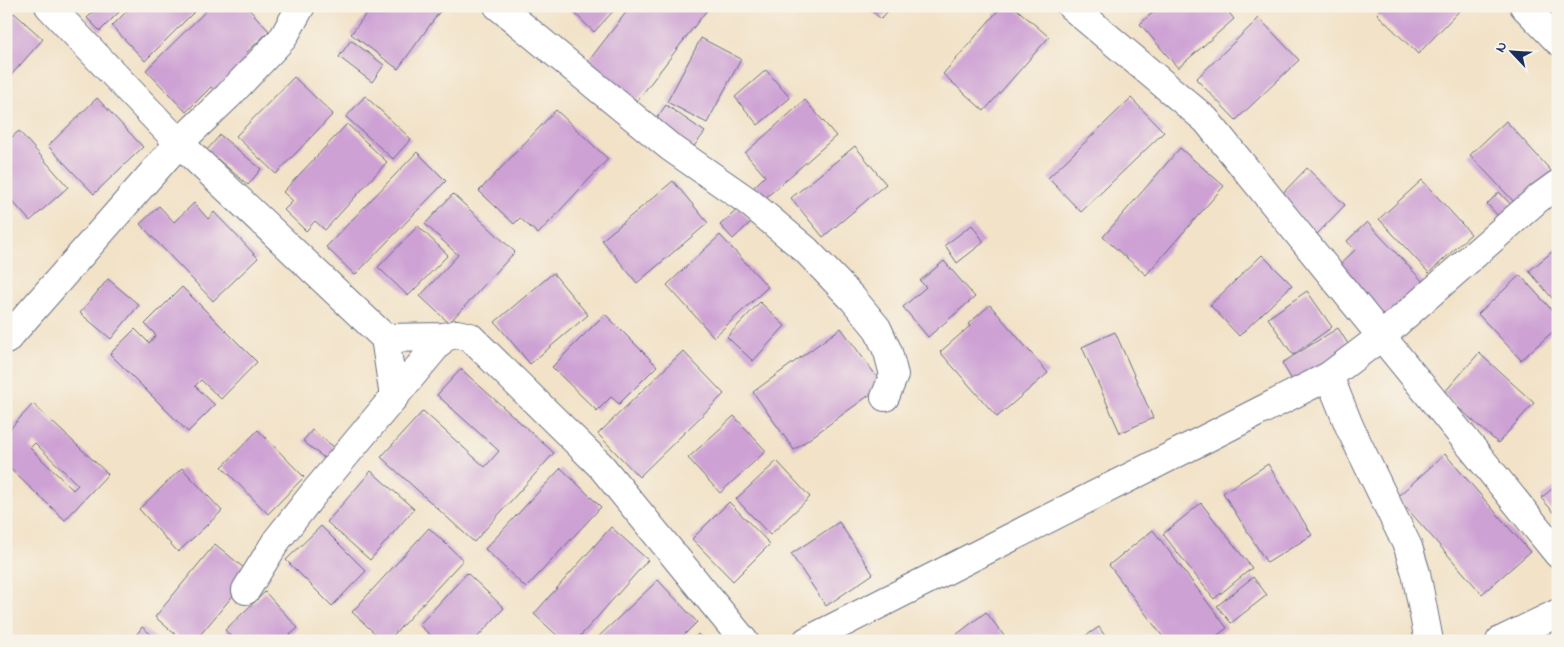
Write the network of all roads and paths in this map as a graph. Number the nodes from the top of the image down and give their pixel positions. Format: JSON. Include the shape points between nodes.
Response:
{"nodes":[{"id":1,"x":49,"y":6,"type":"edge"},
{"id":2,"x":302,"y":6,"type":"edge"},
{"id":3,"x":498,"y":6,"type":"edge"},
{"id":4,"x":1071,"y":6,"type":"edge"},
{"id":5,"x":1524,"y":6,"type":"edge"},
{"id":6,"x":1558,"y":41,"type":"edge"},
{"id":7,"x":178,"y":143,"type":"junction"},
{"id":8,"x":1552,"y":195,"type":"edge"},
{"id":9,"x":1382,"y":336,"type":"junction"},
{"id":10,"x":444,"y":337,"type":"junction"},
{"id":11,"x":384,"y":338,"type":"junction"},
{"id":12,"x":6,"y":340,"type":"edge"},
{"id":13,"x":1329,"y":376,"type":"junction"},
{"id":14,"x":394,"y":397,"type":"junction"},
{"id":15,"x":885,"y":397,"type":"dead end"},
{"id":16,"x":1558,"y":554,"type":"edge"},
{"id":17,"x":246,"y":590,"type":"dead end"},
{"id":18,"x":1558,"y":614,"type":"edge"},
{"id":19,"x":744,"y":641,"type":"edge"},
{"id":20,"x":807,"y":641,"type":"edge"},
{"id":21,"x":1428,"y":641,"type":"edge"},
{"id":22,"x":1500,"y":641,"type":"edge"}],
"edges":[{"from":1,"to":7,"type":"street"},
{"from":2,"to":7,"type":"street","via":[[283,38]]},
{"from":3,"to":15,"type":"street","via":[[670,147],[749,202],[806,250],[877,328],[894,375]]},
{"from":4,"to":9,"type":"street","via":[[1206,120]]},
{"from":5,"to":6,"type":"street"},
{"from":7,"to":11,"type":"street"},
{"from":7,"to":12,"type":"street"},
{"from":8,"to":9,"type":"street"},
{"from":9,"to":13,"type":"street"},
{"from":9,"to":16,"type":"street"},
{"from":10,"to":11,"type":"street"},
{"from":10,"to":14,"type":"street"},
{"from":10,"to":19,"type":"street","via":[[470,336],[601,466]]},
{"from":11,"to":14,"type":"street"},
{"from":13,"to":20,"type":"street"},
{"from":13,"to":21,"type":"street","via":[[1350,428],[1408,547]]},
{"from":14,"to":17,"type":"street","via":[[277,540]]},
{"from":18,"to":22,"type":"street"}]}
